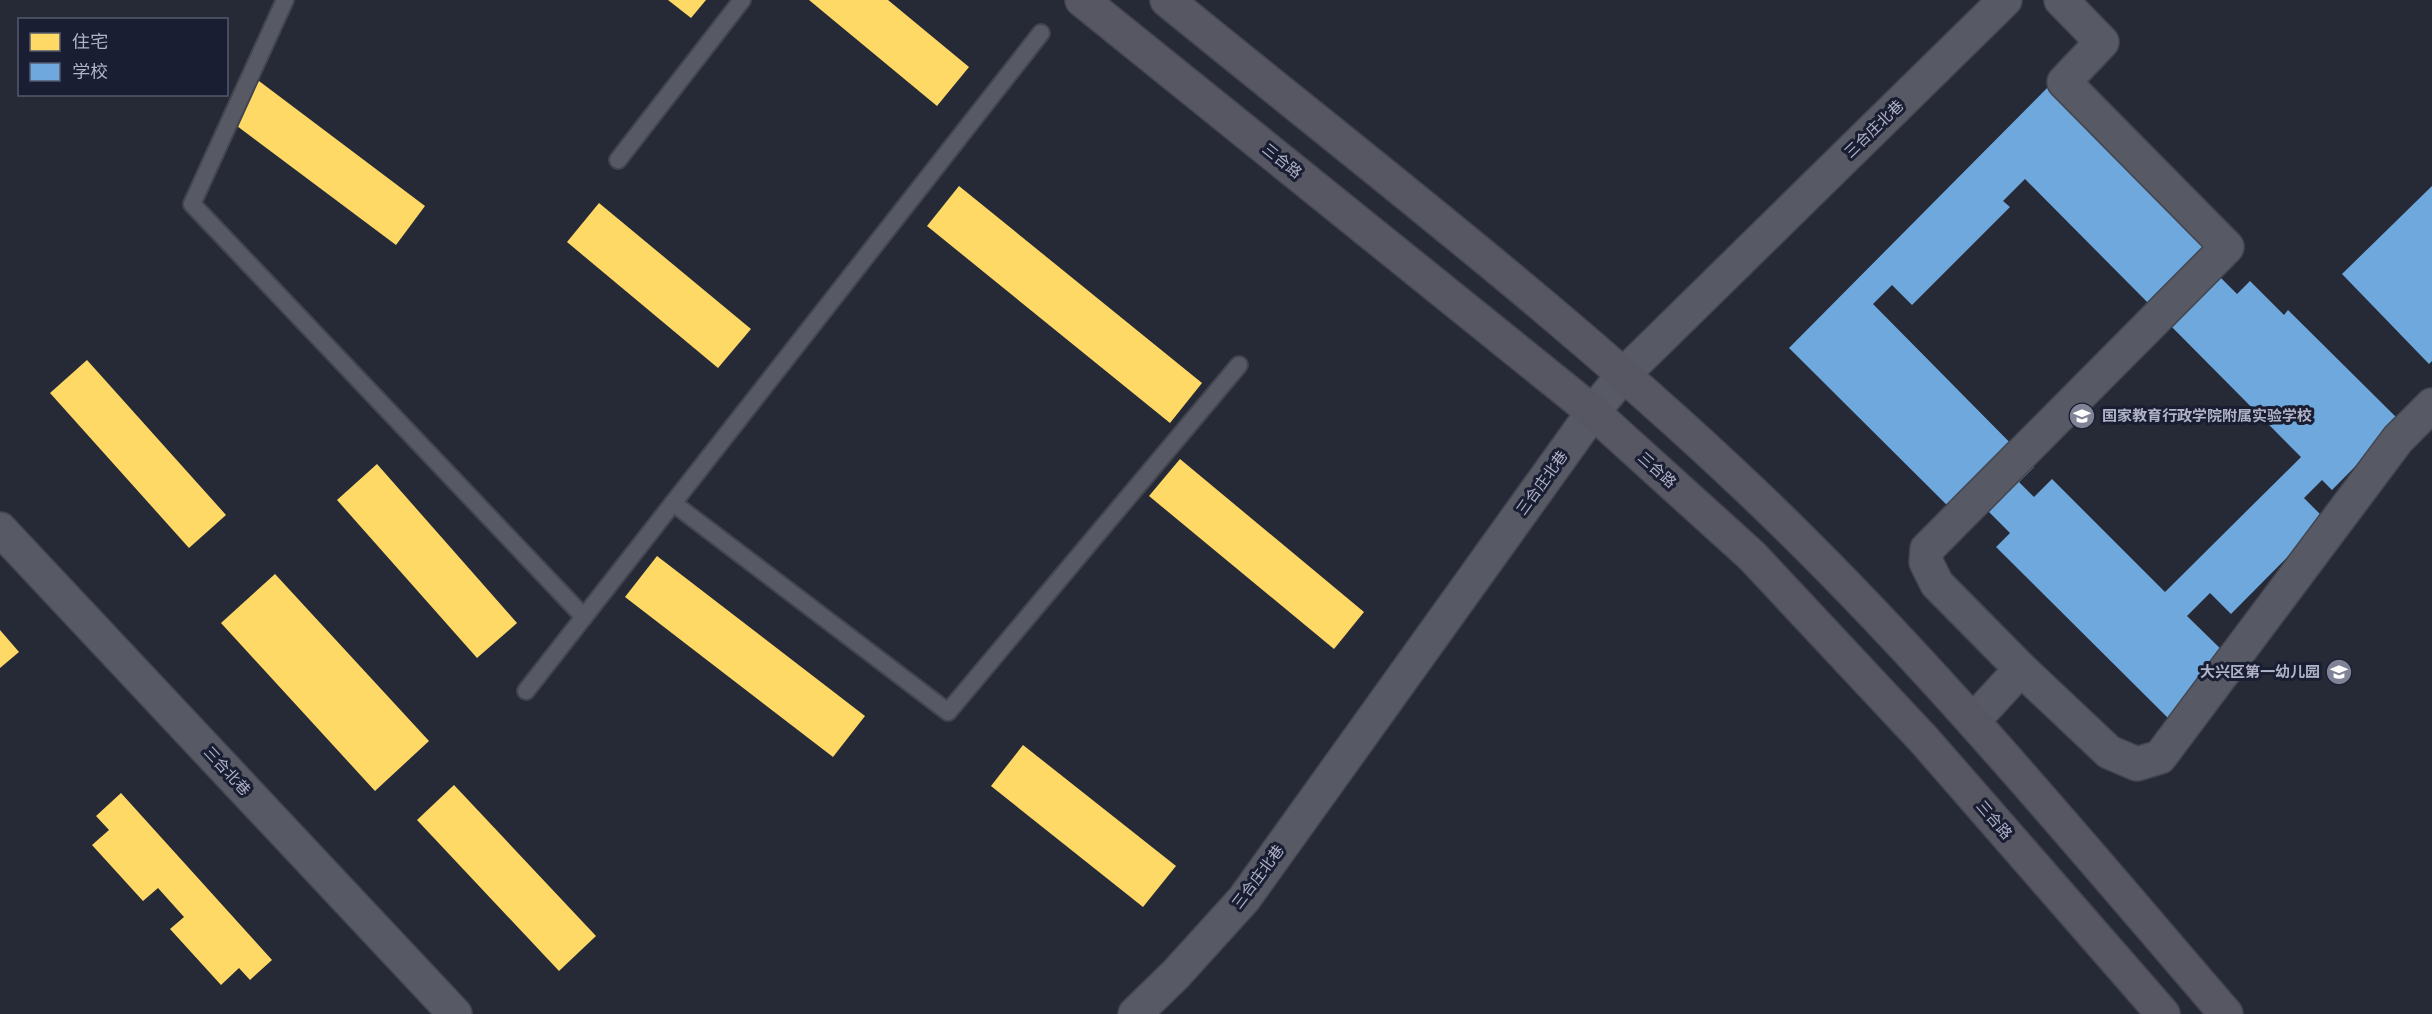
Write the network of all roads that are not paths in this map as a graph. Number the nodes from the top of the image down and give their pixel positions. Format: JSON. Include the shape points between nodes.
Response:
{"nodes":[{"id":1,"x":285,"y":0,"type":"edge"},
{"id":2,"x":742,"y":0,"type":"edge"},
{"id":3,"x":1082,"y":0,"type":"edge"},
{"id":4,"x":1167,"y":0,"type":"edge"},
{"id":5,"x":2005,"y":0,"type":"edge"},
{"id":6,"x":2061,"y":0,"type":"edge"},
{"id":7,"x":1041,"y":33,"type":"dead end"},
{"id":8,"x":618,"y":160,"type":"dead end"},
{"id":9,"x":1239,"y":365,"type":"dead end"},
{"id":10,"x":1624,"y":374,"type":"junction"},
{"id":11,"x":2432,"y":405,"type":"edge"},
{"id":12,"x":1593,"y":412,"type":"junction"},
{"id":13,"x":673,"y":503,"type":"junction"},
{"id":14,"x":0,"y":529,"type":"edge"},
{"id":15,"x":584,"y":617,"type":"junction"},
{"id":16,"x":2021,"y":669,"type":"junction"},
{"id":17,"x":526,"y":691,"type":"dead end"},
{"id":18,"x":1973,"y":721,"type":"junction"},
{"id":19,"x":455,"y":1014,"type":"edge"},
{"id":20,"x":1135,"y":1014,"type":"edge"},
{"id":21,"x":2163,"y":1014,"type":"edge"},
{"id":22,"x":2226,"y":1014,"type":"edge"}],
"edges":[{"from":1,"to":15,"type":"lane","via":[[192,204]]},
{"from":2,"to":8,"type":"lane"},
{"from":3,"to":12,"type":"street","name":"三合路"},
{"from":4,"to":10,"type":"street"},
{"from":5,"to":10,"type":"street","name":"三合庄北巷"},
{"from":6,"to":16,"type":"street","via":[[2102,42],[2064,82],[2227,246],[1927,549],[1926,562],[1937,584]]},
{"from":7,"to":13,"type":"lane"},
{"from":9,"to":13,"type":"lane","via":[[948,712]]},
{"from":10,"to":12,"type":"street","name":"三合庄北巷"},
{"from":10,"to":18,"type":"street","via":[[1751,491]]},
{"from":11,"to":16,"type":"street","via":[[2398,439],[2160,757],[2137,764],[2109,752]]},
{"from":12,"to":20,"type":"street","name":"三合庄北巷","via":[[1244,899]]},
{"from":12,"to":21,"type":"street","name":"三合路","via":[[1760,564],[1924,741]]},
{"from":13,"to":15,"type":"lane"},
{"from":14,"to":19,"type":"street","name":"三合北巷"},
{"from":15,"to":17,"type":"lane"},
{"from":16,"to":18,"type":"street"},
{"from":18,"to":22,"type":"street"}]}
